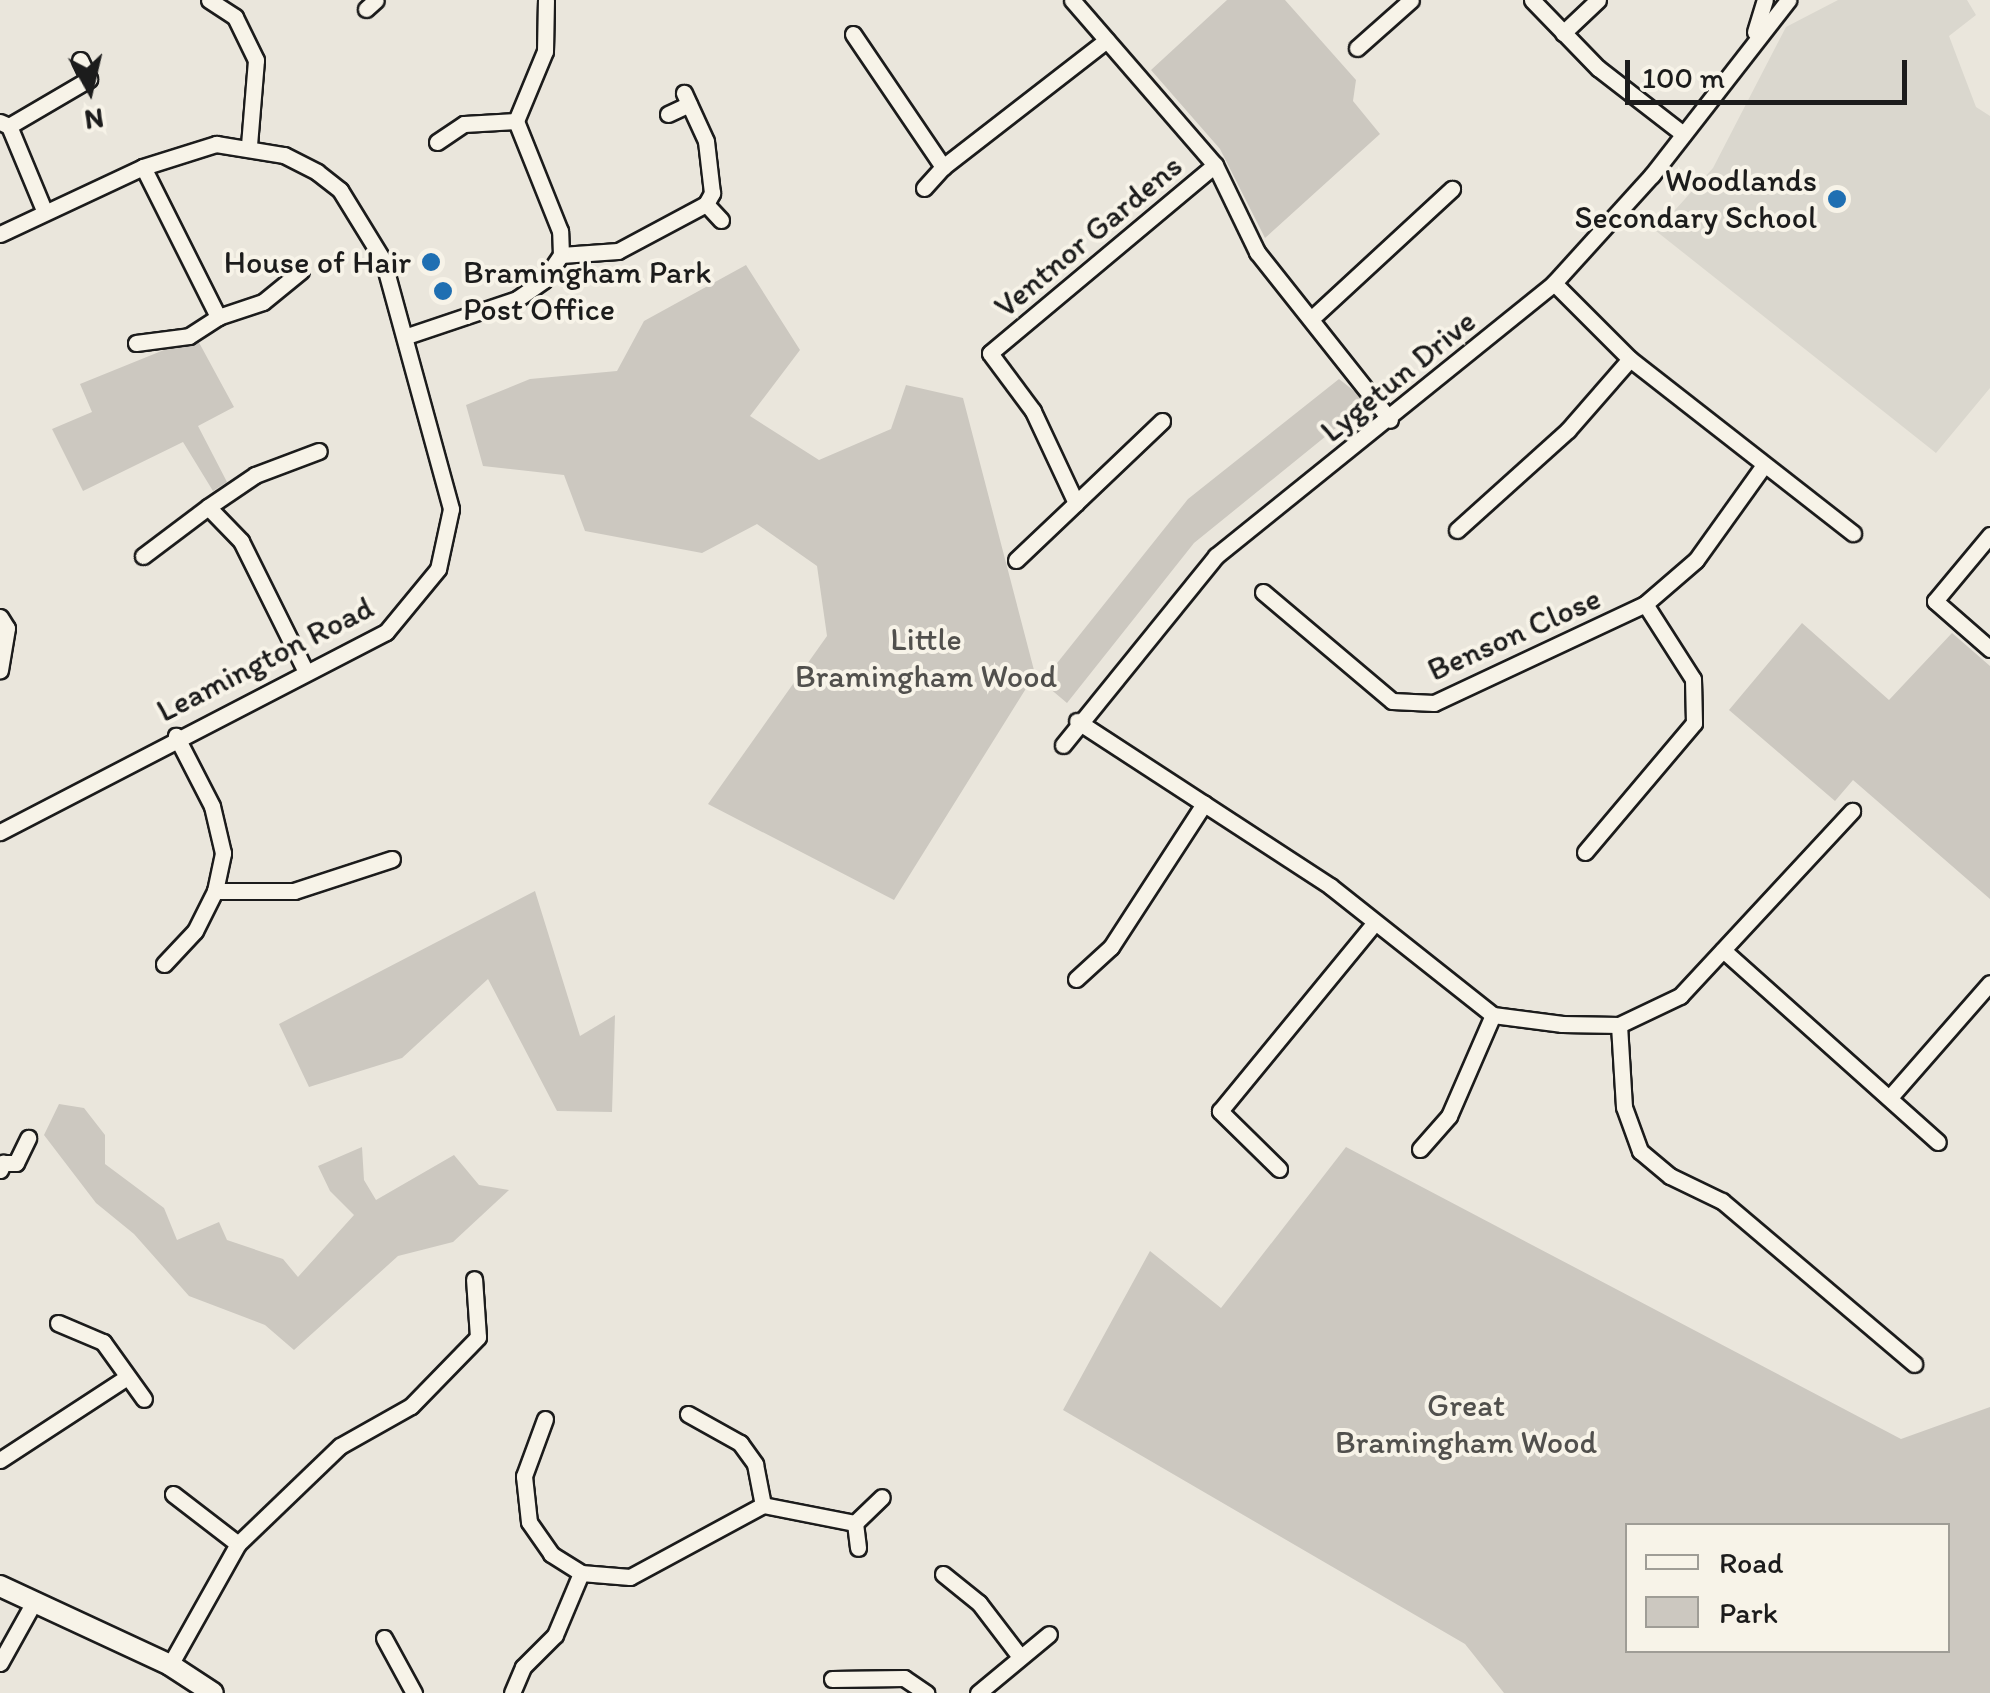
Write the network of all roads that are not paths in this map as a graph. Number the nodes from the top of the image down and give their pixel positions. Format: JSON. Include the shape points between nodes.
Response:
{"nodes":[{"id":1,"x":209,"y":0,"type":"edge"},
{"id":2,"x":546,"y":0,"type":"edge"},
{"id":3,"x":1072,"y":0,"type":"edge"},
{"id":4,"x":1411,"y":0,"type":"edge"},
{"id":5,"x":1532,"y":0,"type":"edge"},
{"id":6,"x":1598,"y":0,"type":"edge"},
{"id":7,"x":1765,"y":0,"type":"edge"},
{"id":8,"x":1788,"y":0,"type":"edge"},
{"id":9,"x":1563,"y":33,"type":"junction"},
{"id":10,"x":853,"y":34,"type":"dead end"},
{"id":11,"x":1754,"y":36,"type":"junction"},
{"id":12,"x":1107,"y":40,"type":"junction"},
{"id":13,"x":1358,"y":48,"type":"dead end"},
{"id":14,"x":80,"y":60,"type":"dead end"},
{"id":15,"x":668,"y":114,"type":"dead end"},
{"id":16,"x":516,"y":121,"type":"junction"},
{"id":17,"x":4,"y":124,"type":"edge"},
{"id":18,"x":1683,"y":134,"type":"junction"},
{"id":19,"x":437,"y":142,"type":"dead end"},
{"id":20,"x":250,"y":146,"type":"junction"},
{"id":21,"x":1215,"y":165,"type":"junction"},
{"id":22,"x":143,"y":167,"type":"junction"},
{"id":23,"x":943,"y":167,"type":"junction"},
{"id":24,"x":924,"y":188,"type":"dead end"},
{"id":25,"x":1452,"y":190,"type":"dead end"},
{"id":26,"x":706,"y":204,"type":"junction"},
{"id":27,"x":44,"y":210,"type":"junction"},
{"id":28,"x":721,"y":220,"type":"dead end"},
{"id":29,"x":0,"y":234,"type":"edge"},
{"id":30,"x":561,"y":255,"type":"junction"},
{"id":31,"x":301,"y":271,"type":"dead end"},
{"id":32,"x":1554,"y":283,"type":"junction"},
{"id":33,"x":218,"y":317,"type":"junction"},
{"id":34,"x":1310,"y":319,"type":"junction"},
{"id":35,"x":408,"y":336,"type":"junction"},
{"id":36,"x":136,"y":343,"type":"dead end"},
{"id":37,"x":1630,"y":360,"type":"junction"},
{"id":38,"x":1162,"y":420,"type":"dead end"},
{"id":39,"x":1390,"y":420,"type":"junction"},
{"id":40,"x":319,"y":451,"type":"dead end"},
{"id":41,"x":1764,"y":465,"type":"junction"},
{"id":42,"x":1076,"y":503,"type":"junction"},
{"id":43,"x":208,"y":507,"type":"junction"},
{"id":44,"x":1457,"y":530,"type":"dead end"},
{"id":45,"x":1853,"y":533,"type":"dead end"},
{"id":46,"x":1990,"y":534,"type":"edge"},
{"id":47,"x":142,"y":556,"type":"dead end"},
{"id":48,"x":1016,"y":560,"type":"dead end"},
{"id":49,"x":1263,"y":592,"type":"dead end"},
{"id":50,"x":1644,"y":604,"type":"junction"},
{"id":51,"x":0,"y":617,"type":"edge"},
{"id":52,"x":1990,"y":649,"type":"edge"},
{"id":53,"x":0,"y":670,"type":"edge"},
{"id":54,"x":306,"y":672,"type":"junction"},
{"id":55,"x":1077,"y":721,"type":"junction"},
{"id":56,"x":176,"y":736,"type":"junction"},
{"id":57,"x":1063,"y":746,"type":"dead end"},
{"id":58,"x":1204,"y":804,"type":"junction"},
{"id":59,"x":1852,"y":811,"type":"dead end"},
{"id":60,"x":0,"y":832,"type":"edge"},
{"id":61,"x":1585,"y":852,"type":"dead end"},
{"id":62,"x":392,"y":859,"type":"dead end"},
{"id":63,"x":215,"y":891,"type":"junction"},
{"id":64,"x":1374,"y":925,"type":"junction"},
{"id":65,"x":1723,"y":950,"type":"junction"},
{"id":66,"x":164,"y":964,"type":"dead end"},
{"id":67,"x":1076,"y":979,"type":"dead end"},
{"id":68,"x":1990,"y":983,"type":"edge"},
{"id":69,"x":1492,"y":1015,"type":"junction"},
{"id":70,"x":1619,"y":1025,"type":"junction"},
{"id":71,"x":1891,"y":1096,"type":"junction"},
{"id":72,"x":28,"y":1138,"type":"dead end"},
{"id":73,"x":1938,"y":1142,"type":"dead end"},
{"id":74,"x":1420,"y":1148,"type":"dead end"},
{"id":75,"x":1,"y":1166,"type":"edge"},
{"id":76,"x":1279,"y":1169,"type":"dead end"},
{"id":77,"x":474,"y":1279,"type":"dead end"},
{"id":78,"x":58,"y":1324,"type":"dead end"},
{"id":79,"x":1914,"y":1364,"type":"dead end"},
{"id":80,"x":126,"y":1378,"type":"junction"},
{"id":81,"x":144,"y":1399,"type":"dead end"},
{"id":82,"x":688,"y":1414,"type":"dead end"},
{"id":83,"x":546,"y":1419,"type":"dead end"},
{"id":84,"x":0,"y":1460,"type":"edge"},
{"id":85,"x":173,"y":1494,"type":"dead end"},
{"id":86,"x":882,"y":1497,"type":"dead end"},
{"id":87,"x":763,"y":1505,"type":"junction"},
{"id":88,"x":855,"y":1524,"type":"junction"},
{"id":89,"x":238,"y":1544,"type":"junction"},
{"id":90,"x":858,"y":1548,"type":"dead end"},
{"id":91,"x":581,"y":1573,"type":"junction"},
{"id":92,"x":943,"y":1574,"type":"dead end"},
{"id":93,"x":0,"y":1586,"type":"edge"},
{"id":94,"x":34,"y":1602,"type":"junction"},
{"id":95,"x":1048,"y":1634,"type":"dead end"},
{"id":96,"x":384,"y":1638,"type":"dead end"},
{"id":97,"x":1018,"y":1654,"type":"junction"},
{"id":98,"x":0,"y":1662,"type":"edge"},
{"id":99,"x":170,"y":1665,"type":"junction"},
{"id":100,"x":832,"y":1679,"type":"dead end"},
{"id":101,"x":213,"y":1693,"type":"edge"},
{"id":102,"x":414,"y":1693,"type":"edge"},
{"id":103,"x":512,"y":1693,"type":"edge"},
{"id":104,"x":926,"y":1693,"type":"edge"},
{"id":105,"x":978,"y":1693,"type":"edge"}],
"edges":[{"from":1,"to":20,"type":"street","via":[[235,17],[256,60]]},
{"from":2,"to":16,"type":"street","via":[[546,51]]},
{"from":3,"to":12,"type":"street","name":"Ventnor Gardens"},
{"from":4,"to":13,"type":"street"},
{"from":5,"to":9,"type":"street"},
{"from":6,"to":9,"type":"street"},
{"from":7,"to":11,"type":"street"},
{"from":8,"to":11,"type":"street"},
{"from":9,"to":18,"type":"street"},
{"from":10,"to":23,"type":"street"},
{"from":11,"to":18,"type":"street","name":"Lygetun Drive"},
{"from":12,"to":21,"type":"street","name":"Ventnor Gardens"},
{"from":12,"to":23,"type":"street"},
{"from":14,"to":17,"type":"street","via":[[89,78]]},
{"from":15,"to":26,"type":"street","via":[[686,98],[706,140],[712,193]]},
{"from":16,"to":19,"type":"street","via":[[464,124]]},
{"from":16,"to":30,"type":"street","via":[[560,231]]},
{"from":17,"to":27,"type":"street"},
{"from":18,"to":32,"type":"street","name":"Lygetun Drive"},
{"from":20,"to":22,"type":"street","name":"Leamington Road","via":[[216,144]]},
{"from":20,"to":35,"type":"street","name":"Leamington Road","via":[[284,156],[340,190],[383,260]]},
{"from":21,"to":34,"type":"street","name":"Ventnor Gardens","via":[[1257,252]]},
{"from":21,"to":42,"type":"street","name":"Ventnor Gardens","via":[[990,353],[1033,411]]},
{"from":22,"to":27,"type":"street","name":"Leamington Road"},
{"from":22,"to":33,"type":"street"},
{"from":23,"to":24,"type":"street"},
{"from":25,"to":34,"type":"street"},
{"from":26,"to":28,"type":"street"},
{"from":26,"to":30,"type":"street","via":[[618,252]]},
{"from":27,"to":29,"type":"street","name":"Leamington Road"},
{"from":30,"to":35,"type":"street","via":[[544,280],[517,299]]},
{"from":31,"to":33,"type":"street","via":[[263,302]]},
{"from":32,"to":37,"type":"street"},
{"from":32,"to":39,"type":"street","name":"Lygetun Drive"},
{"from":33,"to":36,"type":"street","via":[[189,336]]},
{"from":34,"to":39,"type":"street","name":"Ventnor Gardens"},
{"from":35,"to":54,"type":"street","name":"Leamington Road","via":[[449,482],[448,536],[438,569],[386,632]]},
{"from":37,"to":41,"type":"street"},
{"from":37,"to":44,"type":"street","via":[[1568,430]]},
{"from":38,"to":42,"type":"street"},
{"from":39,"to":55,"type":"street","name":"Lygetun Drive","via":[[1216,556]]},
{"from":40,"to":43,"type":"street","via":[[255,474]]},
{"from":41,"to":45,"type":"street"},
{"from":41,"to":50,"type":"street","name":"Benson Close","via":[[1696,560]]},
{"from":42,"to":48,"type":"street"},
{"from":43,"to":47,"type":"street"},
{"from":43,"to":54,"type":"street","via":[[241,542]]},
{"from":46,"to":52,"type":"street","via":[[1935,601]]},
{"from":49,"to":50,"type":"street","name":"Benson Close","via":[[1372,688],[1392,702],[1412,704],[1434,702]]},
{"from":50,"to":61,"type":"street","name":"Benson Close","via":[[1693,679],[1694,724]]},
{"from":51,"to":53,"type":"street","via":[[6,628]]},
{"from":54,"to":56,"type":"street","name":"Leamington Road"},
{"from":55,"to":57,"type":"street","name":"Lygetun Drive"},
{"from":55,"to":58,"type":"street"},
{"from":56,"to":60,"type":"street","name":"Leamington Road"},
{"from":56,"to":63,"type":"street","via":[[212,806],[222,853]]},
{"from":58,"to":64,"type":"street","via":[[1330,886]]},
{"from":58,"to":67,"type":"street","via":[[1111,948]]},
{"from":59,"to":65,"type":"street"},
{"from":62,"to":63,"type":"street","via":[[294,891]]},
{"from":63,"to":66,"type":"street","via":[[195,930]]},
{"from":64,"to":69,"type":"street"},
{"from":64,"to":76,"type":"street","via":[[1220,1111]]},
{"from":65,"to":70,"type":"street","via":[[1680,996]]},
{"from":65,"to":71,"type":"street"},
{"from":68,"to":71,"type":"street"},
{"from":69,"to":70,"type":"street"},
{"from":69,"to":74,"type":"street","via":[[1449,1116]]},
{"from":70,"to":79,"type":"street","via":[[1624,1107],[1640,1151],[1670,1176],[1722,1201]]},
{"from":71,"to":73,"type":"street"},
{"from":72,"to":75,"type":"street","via":[[16,1163]]},
{"from":77,"to":89,"type":"street","via":[[478,1336],[411,1406],[340,1446]]},
{"from":78,"to":80,"type":"street","via":[[103,1342]]},
{"from":80,"to":81,"type":"street"},
{"from":80,"to":84,"type":"street"},
{"from":82,"to":87,"type":"street","via":[[740,1443],[755,1464]]},
{"from":83,"to":91,"type":"street","via":[[524,1476],[529,1522],[551,1554]]},
{"from":85,"to":89,"type":"street"},
{"from":86,"to":88,"type":"street"},
{"from":87,"to":88,"type":"street"},
{"from":87,"to":91,"type":"street","via":[[630,1577]]},
{"from":88,"to":90,"type":"street"},
{"from":89,"to":99,"type":"street"},
{"from":91,"to":103,"type":"street","via":[[555,1635],[524,1667]]},
{"from":92,"to":97,"type":"street","via":[[979,1604]]},
{"from":93,"to":94,"type":"street"},
{"from":94,"to":98,"type":"street"},
{"from":94,"to":99,"type":"street"},
{"from":95,"to":97,"type":"street"},
{"from":96,"to":102,"type":"street"},
{"from":97,"to":105,"type":"street"},
{"from":99,"to":101,"type":"street"},
{"from":100,"to":104,"type":"street","via":[[904,1678]]}]}
